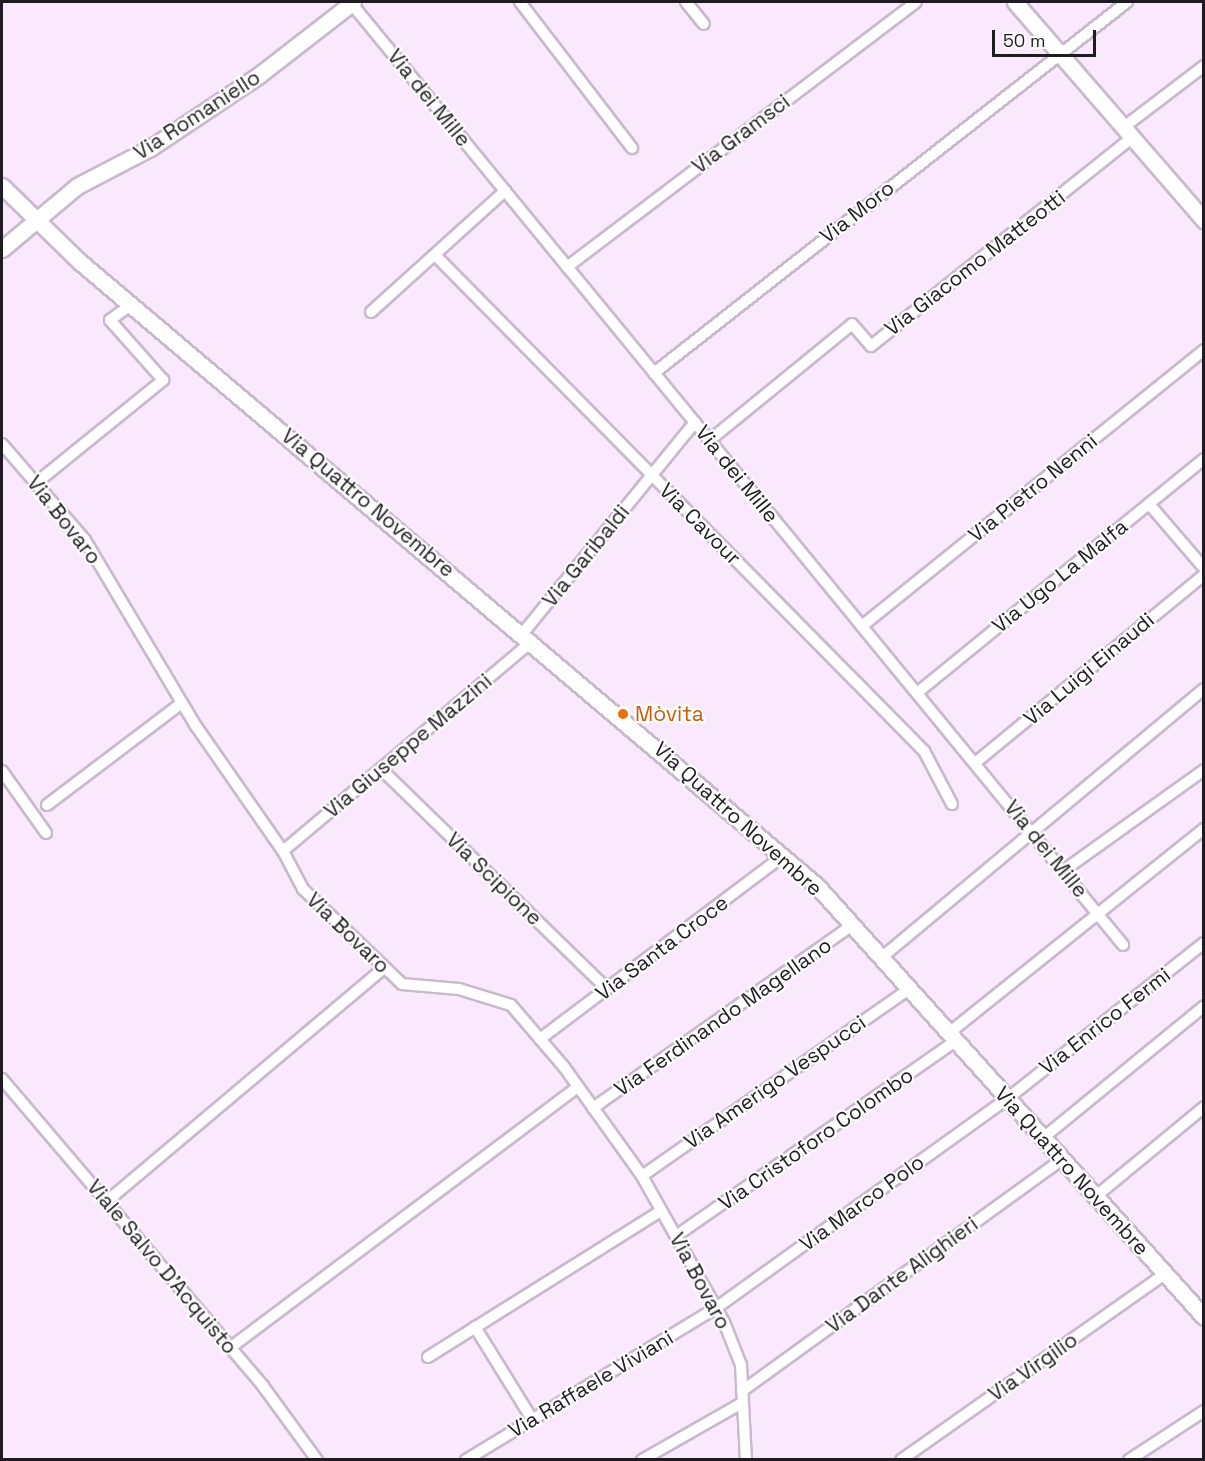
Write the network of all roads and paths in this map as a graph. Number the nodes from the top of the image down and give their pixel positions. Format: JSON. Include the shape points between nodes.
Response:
{"nodes":[{"id":1,"x":352,"y":2,"type":"edge"},
{"id":2,"x":520,"y":2,"type":"edge"},
{"id":3,"x":686,"y":2,"type":"edge"},
{"id":4,"x":916,"y":2,"type":"edge"},
{"id":5,"x":1015,"y":2,"type":"edge"},
{"id":6,"x":1127,"y":2,"type":"edge"},
{"id":7,"x":704,"y":24,"type":"dead end"},
{"id":8,"x":1060,"y":52,"type":"junction"},
{"id":9,"x":1203,"y":66,"type":"edge"},
{"id":10,"x":1128,"y":133,"type":"junction"},
{"id":11,"x":632,"y":148,"type":"dead end"},
{"id":12,"x":2,"y":186,"type":"edge"},
{"id":13,"x":505,"y":191,"type":"junction"},
{"id":14,"x":1203,"y":218,"type":"edge"},
{"id":15,"x":36,"y":220,"type":"junction"},
{"id":16,"x":2,"y":249,"type":"edge"},
{"id":17,"x":435,"y":255,"type":"junction"},
{"id":18,"x":567,"y":267,"type":"junction"},
{"id":19,"x":132,"y":304,"type":"junction"},
{"id":20,"x":371,"y":312,"type":"dead end"},
{"id":21,"x":1203,"y":350,"type":"edge"},
{"id":22,"x":654,"y":373,"type":"junction"},
{"id":23,"x":695,"y":422,"type":"junction"},
{"id":24,"x":710,"y":440,"type":"junction"},
{"id":25,"x":2,"y":444,"type":"edge"},
{"id":26,"x":1203,"y":459,"type":"edge"},
{"id":27,"x":652,"y":475,"type":"junction"},
{"id":28,"x":36,"y":483,"type":"junction"},
{"id":29,"x":1149,"y":504,"type":"junction"},
{"id":30,"x":1203,"y":568,"type":"edge"},
{"id":31,"x":1203,"y":575,"type":"edge"},
{"id":32,"x":862,"y":626,"type":"junction"},
{"id":33,"x":528,"y":637,"type":"junction"},
{"id":34,"x":1203,"y":689,"type":"edge"},
{"id":35,"x":917,"y":693,"type":"junction"},
{"id":36,"x":182,"y":703,"type":"junction"},
{"id":37,"x":975,"y":763,"type":"junction"},
{"id":38,"x":381,"y":769,"type":"junction"},
{"id":39,"x":2,"y":771,"type":"edge"},
{"id":40,"x":1203,"y":771,"type":"edge"},
{"id":41,"x":952,"y":804,"type":"dead end"},
{"id":42,"x":47,"y":805,"type":"dead end"},
{"id":43,"x":1203,"y":829,"type":"edge"},
{"id":44,"x":1031,"y":831,"type":"junction"},
{"id":45,"x":46,"y":833,"type":"dead end"},
{"id":46,"x":283,"y":851,"type":"junction"},
{"id":47,"x":783,"y":856,"type":"junction"},
{"id":48,"x":1063,"y":871,"type":"junction"},
{"id":49,"x":1096,"y":912,"type":"junction"},
{"id":50,"x":852,"y":925,"type":"junction"},
{"id":51,"x":1203,"y":944,"type":"edge"},
{"id":52,"x":1123,"y":945,"type":"dead end"},
{"id":53,"x":881,"y":958,"type":"junction"},
{"id":54,"x":383,"y":969,"type":"junction"},
{"id":55,"x":606,"y":989,"type":"junction"},
{"id":56,"x":909,"y":989,"type":"junction"},
{"id":57,"x":1203,"y":1006,"type":"edge"},
{"id":58,"x":952,"y":1037,"type":"junction"},
{"id":59,"x":540,"y":1039,"type":"junction"},
{"id":60,"x":2,"y":1078,"type":"edge"},
{"id":61,"x":577,"y":1087,"type":"junction"},
{"id":62,"x":1007,"y":1099,"type":"junction"},
{"id":63,"x":1203,"y":1107,"type":"edge"},
{"id":64,"x":593,"y":1108,"type":"junction"},
{"id":65,"x":1043,"y":1138,"type":"junction"},
{"id":66,"x":1062,"y":1159,"type":"junction"},
{"id":67,"x":642,"y":1176,"type":"junction"},
{"id":68,"x":1095,"y":1197,"type":"junction"},
{"id":69,"x":106,"y":1202,"type":"junction"},
{"id":70,"x":662,"y":1211,"type":"junction"},
{"id":71,"x":676,"y":1236,"type":"junction"},
{"id":72,"x":1165,"y":1274,"type":"junction"},
{"id":73,"x":716,"y":1308,"type":"junction"},
{"id":74,"x":1203,"y":1317,"type":"edge"},
{"id":75,"x":475,"y":1327,"type":"junction"},
{"id":76,"x":230,"y":1348,"type":"junction"},
{"id":77,"x":428,"y":1357,"type":"dead end"},
{"id":78,"x":742,"y":1391,"type":"junction"},
{"id":79,"x":742,"y":1403,"type":"junction"},
{"id":80,"x":1203,"y":1411,"type":"edge"},
{"id":81,"x":532,"y":1419,"type":"junction"},
{"id":82,"x":317,"y":1460,"type":"edge"},
{"id":83,"x":466,"y":1460,"type":"edge"},
{"id":84,"x":642,"y":1460,"type":"edge"},
{"id":85,"x":746,"y":1460,"type":"edge"},
{"id":86,"x":901,"y":1460,"type":"edge"},
{"id":87,"x":1129,"y":1460,"type":"edge"}],
"edges":[{"from":1,"to":13,"type":"street","name":"Via dei Mille"},
{"from":1,"to":15,"type":"street","name":"Via Romaniello","via":[[259,75],[150,148],[77,186]]},
{"from":2,"to":11,"type":"street"},
{"from":3,"to":7,"type":"street"},
{"from":4,"to":18,"type":"street","name":"Via Gramsci"},
{"from":5,"to":8,"type":"street"},
{"from":6,"to":8,"type":"street","name":"Via Moro"},
{"from":8,"to":10,"type":"street"},
{"from":8,"to":22,"type":"street","name":"Via Moro"},
{"from":9,"to":10,"type":"street"},
{"from":10,"to":14,"type":"street"},
{"from":10,"to":24,"type":"street","name":"Via Giacomo Matteotti","via":[[871,346],[852,324]]},
{"from":12,"to":15,"type":"street","name":"Via Quattro Novembre"},
{"from":13,"to":17,"type":"street"},
{"from":13,"to":18,"type":"street","name":"Via dei Mille"},
{"from":15,"to":16,"type":"street","name":"Via Romaniello"},
{"from":15,"to":19,"type":"street","name":"Via Quattro Novembre"},
{"from":17,"to":20,"type":"street"},
{"from":17,"to":27,"type":"street","name":"Via Cavour"},
{"from":18,"to":22,"type":"street","name":"Via dei Mille"},
{"from":19,"to":28,"type":"street","via":[[111,320],[163,380]]},
{"from":19,"to":33,"type":"street","name":"Via Quattro Novembre"},
{"from":21,"to":32,"type":"street","name":"Via Pietro Nenni"},
{"from":22,"to":23,"type":"street","name":"Via dei Mille"},
{"from":23,"to":24,"type":"street","name":"Via dei Mille"},
{"from":23,"to":27,"type":"street","name":"Via Garibaldi"},
{"from":24,"to":32,"type":"street","name":"Via dei Mille"},
{"from":25,"to":28,"type":"street","name":"Via Bovaro"},
{"from":26,"to":29,"type":"street","name":"Via Ugo La Malfa"},
{"from":27,"to":33,"type":"street","name":"Via Garibaldi"},
{"from":27,"to":41,"type":"street","name":"Via Cavour","via":[[924,751]]},
{"from":28,"to":36,"type":"street","name":"Via Bovaro","via":[[85,540]]},
{"from":29,"to":30,"type":"street"},
{"from":29,"to":35,"type":"street","name":"Via Ugo La Malfa"},
{"from":31,"to":37,"type":"street","name":"Via Luigi Einaudi"},
{"from":32,"to":35,"type":"street","name":"Via dei Mille"},
{"from":33,"to":38,"type":"street","name":"Via Giuseppe Mazzini"},
{"from":33,"to":47,"type":"street","name":"Via Quattro Novembre"},
{"from":34,"to":44,"type":"street"},
{"from":35,"to":37,"type":"street","name":"Via dei Mille"},
{"from":36,"to":42,"type":"street"},
{"from":36,"to":46,"type":"street","name":"Via Bovaro"},
{"from":37,"to":44,"type":"street","name":"Via dei Mille"},
{"from":38,"to":46,"type":"street","name":"Via Giuseppe Mazzini"},
{"from":38,"to":55,"type":"street","name":"Via Scipione"},
{"from":39,"to":45,"type":"street"},
{"from":40,"to":48,"type":"street"},
{"from":43,"to":49,"type":"street","name":"Via Cristoforo Colombo"},
{"from":44,"to":48,"type":"street","name":"Via dei Mille"},
{"from":44,"to":53,"type":"street"},
{"from":46,"to":54,"type":"street","name":"Via Bovaro","via":[[303,889]]},
{"from":47,"to":50,"type":"street","name":"Via Quattro Novembre"},
{"from":47,"to":55,"type":"street","name":"Via Santa Croce"},
{"from":48,"to":49,"type":"street","name":"Via dei Mille"},
{"from":49,"to":52,"type":"street","name":"Via dei Mille"},
{"from":49,"to":58,"type":"street","name":"Via Cristoforo Colombo"},
{"from":50,"to":53,"type":"street","name":"Via Quattro Novembre"},
{"from":50,"to":64,"type":"street","name":"Via Ferdinando Magellano"},
{"from":51,"to":62,"type":"street","name":"Via Enrico Fermi"},
{"from":53,"to":56,"type":"street","name":"Via Quattro Novembre"},
{"from":54,"to":59,"type":"street","name":"Via Bovaro","via":[[402,984],[459,989],[511,1005]]},
{"from":54,"to":69,"type":"street"},
{"from":55,"to":59,"type":"street","name":"Via Santa Croce"},
{"from":56,"to":58,"type":"street","name":"Via Quattro Novembre"},
{"from":56,"to":67,"type":"street","name":"Via Amerigo Vespucci"},
{"from":57,"to":65,"type":"street"},
{"from":58,"to":62,"type":"street","name":"Via Quattro Novembre"},
{"from":58,"to":71,"type":"street","name":"Via Cristoforo Colombo"},
{"from":59,"to":61,"type":"street","name":"Via Bovaro"},
{"from":60,"to":69,"type":"street","name":"Viale Salvo D'Acquisto"},
{"from":61,"to":64,"type":"street","name":"Via Bovaro"},
{"from":61,"to":76,"type":"street"},
{"from":62,"to":65,"type":"street","name":"Via Quattro Novembre"},
{"from":62,"to":73,"type":"street","name":"Via Marco Polo"},
{"from":63,"to":68,"type":"street"},
{"from":64,"to":67,"type":"street","name":"Via Bovaro"},
{"from":65,"to":66,"type":"street","name":"Via Quattro Novembre"},
{"from":66,"to":68,"type":"street","name":"Via Quattro Novembre"},
{"from":66,"to":78,"type":"street","name":"Via Dante Alighieri"},
{"from":67,"to":70,"type":"street","name":"Via Bovaro"},
{"from":68,"to":72,"type":"street","name":"Via Quattro Novembre"},
{"from":69,"to":76,"type":"street","name":"Viale Salvo D'Acquisto"},
{"from":70,"to":71,"type":"street","name":"Via Bovaro"},
{"from":70,"to":75,"type":"street"},
{"from":71,"to":73,"type":"street","name":"Via Bovaro"},
{"from":72,"to":74,"type":"street","name":"Via Quattro Novembre"},
{"from":72,"to":86,"type":"street","name":"Via Virgilio"},
{"from":73,"to":78,"type":"street","name":"Via Bovaro","via":[[741,1365]]},
{"from":73,"to":81,"type":"street","name":"Via Raffaele Viviani"},
{"from":75,"to":77,"type":"street"},
{"from":75,"to":81,"type":"street"},
{"from":76,"to":82,"type":"street","name":"Viale Salvo D'Acquisto"},
{"from":78,"to":79,"type":"street","name":"Via Bovaro"},
{"from":79,"to":84,"type":"street"},
{"from":79,"to":85,"type":"street","name":"Via Bovaro"},
{"from":80,"to":87,"type":"street"},
{"from":81,"to":83,"type":"street","name":"Via Raffaele Viviani"}]}
